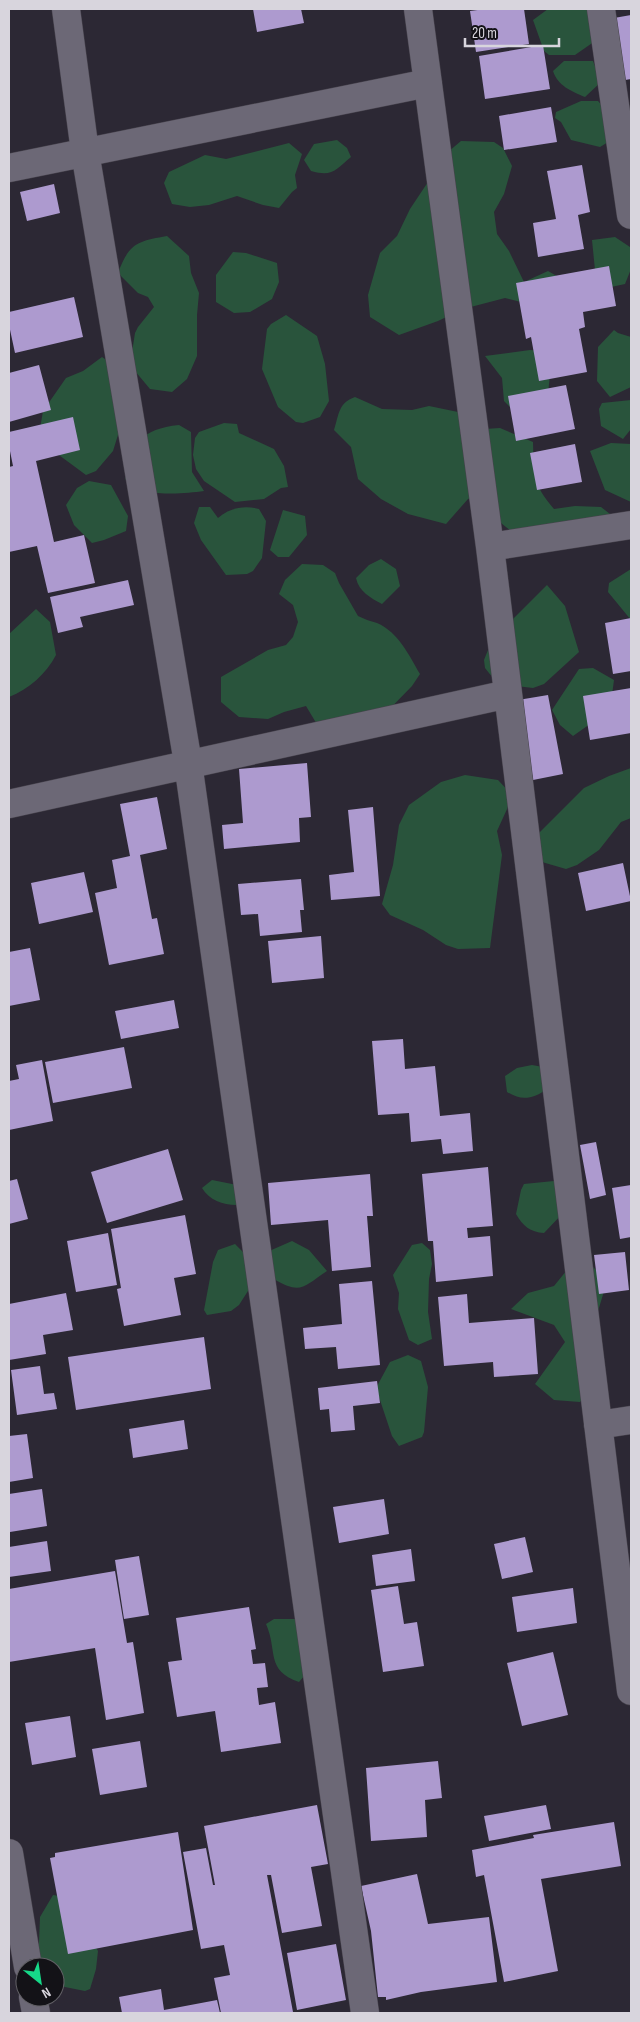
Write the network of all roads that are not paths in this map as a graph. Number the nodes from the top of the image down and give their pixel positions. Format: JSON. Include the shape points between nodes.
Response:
{"nodes":[{"id":1,"x":66,"y":9,"type":"edge"},
{"id":2,"x":418,"y":9,"type":"edge"},
{"id":3,"x":601,"y":9,"type":"edge"},
{"id":4,"x":428,"y":83,"type":"junction"},
{"id":5,"x":85,"y":152,"type":"junction"},
{"id":6,"x":9,"y":168,"type":"edge"},
{"id":7,"x":631,"y":215,"type":"edge"},
{"id":8,"x":631,"y":525,"type":"edge"},
{"id":9,"x":490,"y":547,"type":"junction"},
{"id":10,"x":508,"y":694,"type":"junction"},
{"id":11,"x":188,"y":763,"type":"junction"},
{"id":12,"x":9,"y":804,"type":"edge"},
{"id":13,"x":631,"y":1420,"type":"edge"},
{"id":14,"x":598,"y":1424,"type":"junction"},
{"id":15,"x":631,"y":1691,"type":"edge"},
{"id":16,"x":9,"y":1853,"type":"edge"},
{"id":17,"x":26,"y":1957,"type":"edge"},
{"id":18,"x":365,"y":2013,"type":"edge"}],
"edges":[{"from":1,"to":5,"type":"street"},
{"from":2,"to":4,"type":"street"},
{"from":3,"to":7,"type":"street"},
{"from":4,"to":5,"type":"street"},
{"from":4,"to":9,"type":"street"},
{"from":5,"to":6,"type":"street"},
{"from":5,"to":11,"type":"street"},
{"from":8,"to":9,"type":"street"},
{"from":9,"to":10,"type":"street"},
{"from":10,"to":11,"type":"street"},
{"from":10,"to":14,"type":"street"},
{"from":11,"to":12,"type":"street"},
{"from":11,"to":18,"type":"street"},
{"from":13,"to":14,"type":"street"},
{"from":14,"to":15,"type":"street"},
{"from":16,"to":17,"type":"street"}]}
